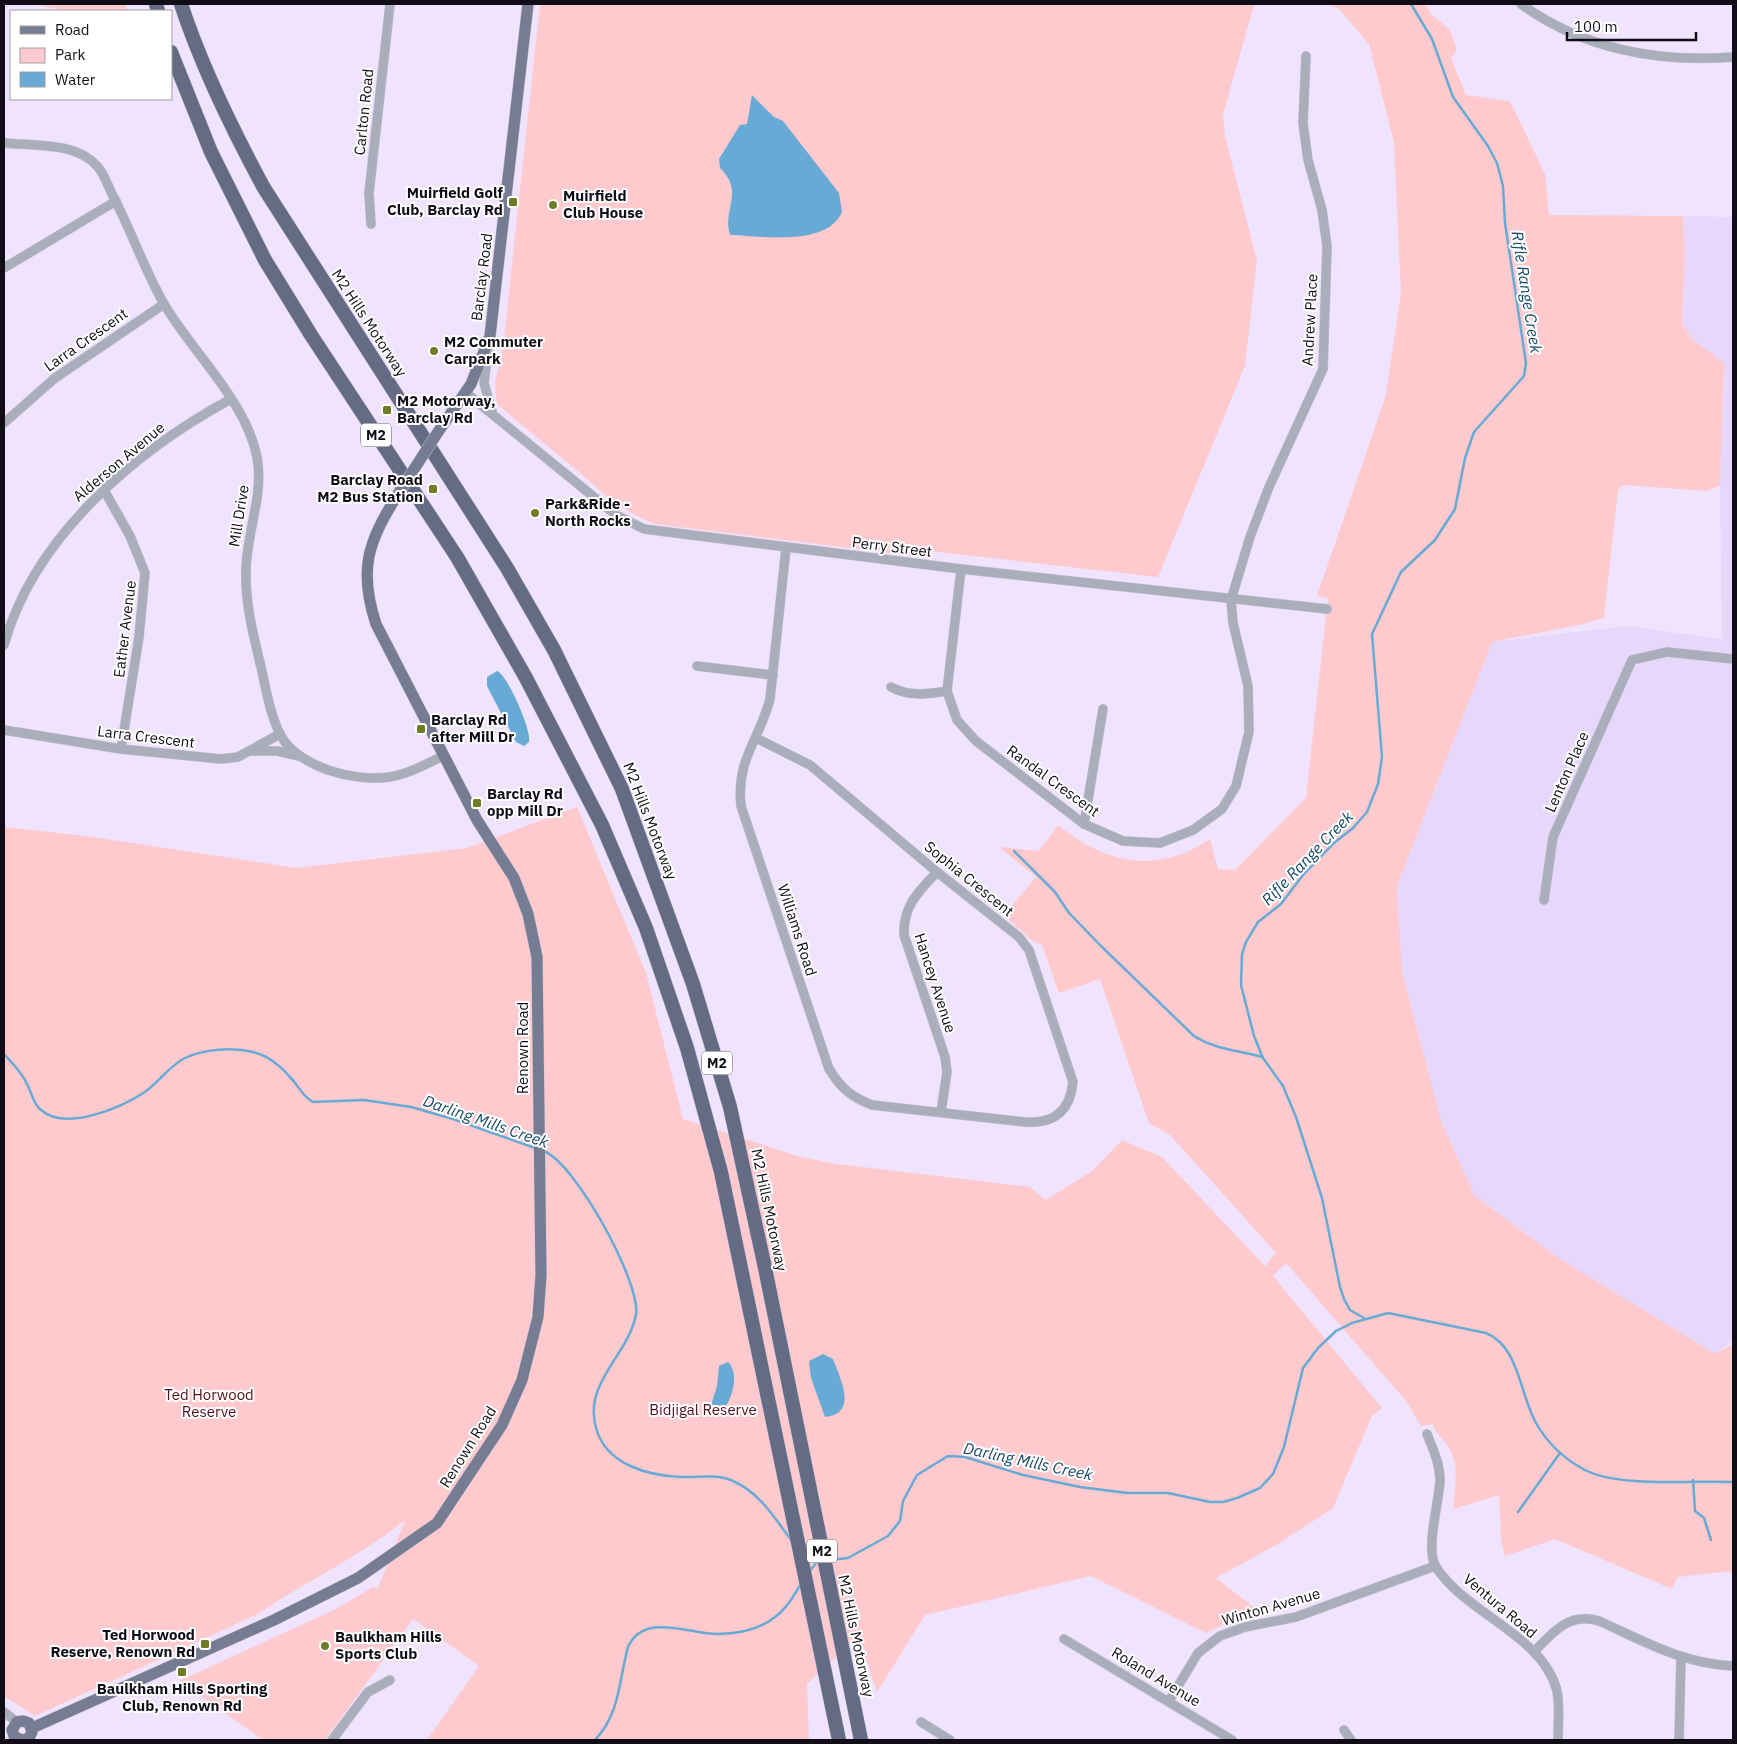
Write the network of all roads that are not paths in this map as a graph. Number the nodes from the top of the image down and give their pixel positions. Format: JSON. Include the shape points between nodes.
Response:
{"nodes":[{"id":1,"x":181,"y":4,"type":"edge"},
{"id":2,"x":390,"y":4,"type":"edge"},
{"id":3,"x":528,"y":4,"type":"edge"},
{"id":4,"x":1521,"y":4,"type":"edge"},
{"id":5,"x":172,"y":54,"type":"edge"},
{"id":6,"x":1306,"y":56,"type":"dead end"},
{"id":7,"x":1733,"y":57,"type":"edge"},
{"id":8,"x":4,"y":143,"type":"edge"},
{"id":9,"x":116,"y":201,"type":"junction"},
{"id":10,"x":371,"y":224,"type":"dead end"},
{"id":11,"x":4,"y":268,"type":"edge"},
{"id":12,"x":164,"y":304,"type":"junction"},
{"id":13,"x":490,"y":336,"type":"junction"},
{"id":14,"x":465,"y":392,"type":"junction"},
{"id":15,"x":231,"y":399,"type":"junction"},
{"id":16,"x":493,"y":413,"type":"junction"},
{"id":17,"x":4,"y":423,"type":"edge"},
{"id":18,"x":104,"y":490,"type":"junction"},
{"id":19,"x":786,"y":548,"type":"junction"},
{"id":20,"x":961,"y":569,"type":"junction"},
{"id":21,"x":1231,"y":600,"type":"junction"},
{"id":22,"x":1328,"y":609,"type":"dead end"},
{"id":23,"x":4,"y":645,"type":"edge"},
{"id":24,"x":1733,"y":659,"type":"edge"},
{"id":25,"x":697,"y":666,"type":"dead end"},
{"id":26,"x":773,"y":676,"type":"junction"},
{"id":27,"x":890,"y":687,"type":"dead end"},
{"id":28,"x":947,"y":692,"type":"junction"},
{"id":29,"x":1103,"y":709,"type":"dead end"},
{"id":30,"x":4,"y":730,"type":"edge"},
{"id":31,"x":280,"y":734,"type":"junction"},
{"id":32,"x":756,"y":738,"type":"junction"},
{"id":33,"x":121,"y":750,"type":"junction"},
{"id":34,"x":248,"y":752,"type":"junction"},
{"id":35,"x":299,"y":756,"type":"junction"},
{"id":36,"x":443,"y":756,"type":"junction"},
{"id":37,"x":1084,"y":824,"type":"junction"},
{"id":38,"x":496,"y":850,"type":"joint"},
{"id":39,"x":937,"y":872,"type":"junction"},
{"id":40,"x":1544,"y":900,"type":"dead end"},
{"id":41,"x":1065,"y":1106,"type":"joint"},
{"id":42,"x":941,"y":1112,"type":"junction"},
{"id":43,"x":1427,"y":1434,"type":"dead end"},
{"id":44,"x":1435,"y":1566,"type":"junction"},
{"id":45,"x":1064,"y":1639,"type":"dead end"},
{"id":46,"x":1534,"y":1652,"type":"junction"},
{"id":47,"x":1681,"y":1658,"type":"junction"},
{"id":48,"x":1733,"y":1666,"type":"edge"},
{"id":49,"x":390,"y":1680,"type":"dead end"},
{"id":50,"x":1169,"y":1701,"type":"junction"},
{"id":51,"x":4,"y":1712,"type":"edge"},
{"id":52,"x":17,"y":1722,"type":"junction"},
{"id":53,"x":921,"y":1722,"type":"dead end"},
{"id":54,"x":32,"y":1728,"type":"junction"},
{"id":55,"x":1344,"y":1730,"type":"dead end"},
{"id":56,"x":19,"y":1740,"type":"edge"},
{"id":57,"x":332,"y":1740,"type":"edge"},
{"id":58,"x":838,"y":1740,"type":"edge"},
{"id":59,"x":860,"y":1740,"type":"edge"},
{"id":60,"x":950,"y":1740,"type":"edge"},
{"id":61,"x":1232,"y":1740,"type":"edge"},
{"id":62,"x":1351,"y":1740,"type":"edge"},
{"id":63,"x":1558,"y":1740,"type":"edge"},
{"id":64,"x":1679,"y":1740,"type":"edge"}],
"edges":[{"from":1,"to":59,"type":"highway","name":"M2 Hills Motorway","number":"M2","via":[[214,90],[264,188],[507,568],[554,650],[622,789],[693,984],[730,1107],[764,1259]]},
{"from":2,"to":10,"type":"street","name":"Carlton Road","via":[[369,193]]},
{"from":3,"to":13,"type":"main road","name":"Barclay Road"},
{"from":4,"to":7,"type":"street","via":[[1540,18],[1580,38],[1640,54],[1693,60]]},
{"from":5,"to":58,"type":"highway","number":"M2","via":[[211,152],[264,260],[457,557],[547,716],[623,870],[659,963],[703,1102],[725,1191]]},
{"from":6,"to":21,"type":"street","name":"Andrew Place","via":[[1303,123],[1327,246],[1323,369],[1269,487]]},
{"from":8,"to":9,"type":"street","name":"Mill Drive","via":[[75,150],[98,166]]},
{"from":9,"to":11,"type":"street"},
{"from":9,"to":12,"type":"street","name":"Mill Drive"},
{"from":12,"to":15,"type":"street","name":"Mill Drive"},
{"from":12,"to":17,"type":"street","name":"Larra Crescent","via":[[55,378]]},
{"from":13,"to":14,"type":"main road","name":"Barclay Road","via":[[479,368]]},
{"from":13,"to":16,"type":"street","via":[[484,384]]},
{"from":14,"to":16,"type":"street","name":"Perry Street"},
{"from":14,"to":36,"type":"main road","name":"Barclay Road","bridge":true,"via":[[379,524],[372,540],[367,571],[368,599],[376,624]]},
{"from":15,"to":18,"type":"street","name":"Alderson Avenue","via":[[202,414]]},
{"from":15,"to":31,"type":"street","name":"Mill Drive","via":[[251,435],[257,458],[259,486],[247,550],[247,599],[254,639]]},
{"from":16,"to":19,"type":"street","name":"Perry Street","via":[[616,515],[634,526]]},
{"from":18,"to":23,"type":"street","name":"Alderson Avenue","via":[[80,512],[42,562],[8,628]]},
{"from":18,"to":33,"type":"street","name":"Eather Avenue","via":[[130,536],[145,573],[139,637]]},
{"from":19,"to":20,"type":"street","name":"Perry Street"},
{"from":19,"to":26,"type":"street","name":"Williams Road"},
{"from":20,"to":21,"type":"street","name":"Perry Street"},
{"from":20,"to":28,"type":"street","name":"Randal Crescent"},
{"from":21,"to":22,"type":"street","name":"Perry Street"},
{"from":21,"to":37,"type":"street","name":"Randal Crescent","via":[[1232,622],[1248,686],[1249,732],[1236,786],[1222,809],[1193,830],[1160,843],[1123,842]]},
{"from":24,"to":40,"type":"street","name":"Lenton Place","via":[[1667,652],[1632,660],[1553,837]]},
{"from":25,"to":26,"type":"street"},
{"from":26,"to":32,"type":"street","name":"Williams Road","via":[[764,719]]},
{"from":27,"to":28,"type":"street","via":[[916,694]]},
{"from":28,"to":37,"type":"street","name":"Randal Crescent","via":[[957,720],[976,742]]},
{"from":29,"to":37,"type":"street"},
{"from":30,"to":33,"type":"street","name":"Larra Crescent"},
{"from":31,"to":34,"type":"street","name":"Larra Crescent"},
{"from":31,"to":35,"type":"street","name":"Mill Drive"},
{"from":32,"to":39,"type":"street","name":"Sophia Crescent","via":[[810,765]]},
{"from":32,"to":42,"type":"street","name":"Williams Road","via":[[742,769],[741,806],[829,1069],[840,1087],[854,1098],[872,1105]]},
{"from":33,"to":34,"type":"street","name":"Larra Crescent","via":[[221,760]]},
{"from":34,"to":35,"type":"street","via":[[277,751]]},
{"from":35,"to":36,"type":"street","name":"Mill Drive","via":[[335,771],[380,778],[402,774]]},
{"from":36,"to":38,"type":"main road","name":"Barclay Road"},
{"from":38,"to":54,"type":"main road","name":"Renown Road","via":[[514,878],[528,914],[537,957],[542,1244],[538,1317],[522,1380],[502,1425],[436,1523],[358,1578],[274,1620]]},
{"from":39,"to":41,"type":"street","name":"Sophia Crescent","via":[[1005,925],[1029,950],[1070,1067],[1072,1093]]},
{"from":39,"to":42,"type":"street","name":"Hancey Avenue","via":[[907,907],[904,934],[945,1057],[947,1072]]},
{"from":41,"to":42,"type":"street","name":"Williams Road","via":[[1053,1119],[1038,1123]]},
{"from":43,"to":44,"type":"street","via":[[1440,1474],[1433,1534]]},
{"from":44,"to":46,"type":"street","name":"Ventura Road","via":[[1462,1595]]},
{"from":44,"to":50,"type":"street","name":"Winton Avenue","via":[[1296,1618],[1245,1627],[1220,1636],[1198,1654]]},
{"from":45,"to":50,"type":"street","name":"Roland Avenue"},
{"from":46,"to":47,"type":"street","via":[[1565,1623],[1586,1618]]},
{"from":46,"to":63,"type":"street","name":"Ventura Road","via":[[1555,1686],[1559,1708]]},
{"from":47,"to":48,"type":"street"},
{"from":47,"to":64,"type":"street"},
{"from":49,"to":57,"type":"street","via":[[368,1692]]},
{"from":50,"to":61,"type":"street","name":"Roland Avenue"},
{"from":51,"to":52,"type":"street"},
{"from":52,"to":54,"type":"main road","via":[[26,1722]]},
{"from":52,"to":56,"type":"main road","via":[[12,1730]]},
{"from":53,"to":60,"type":"street"},
{"from":54,"to":56,"type":"main road","via":[[31,1735]]},
{"from":55,"to":62,"type":"street"}]}
